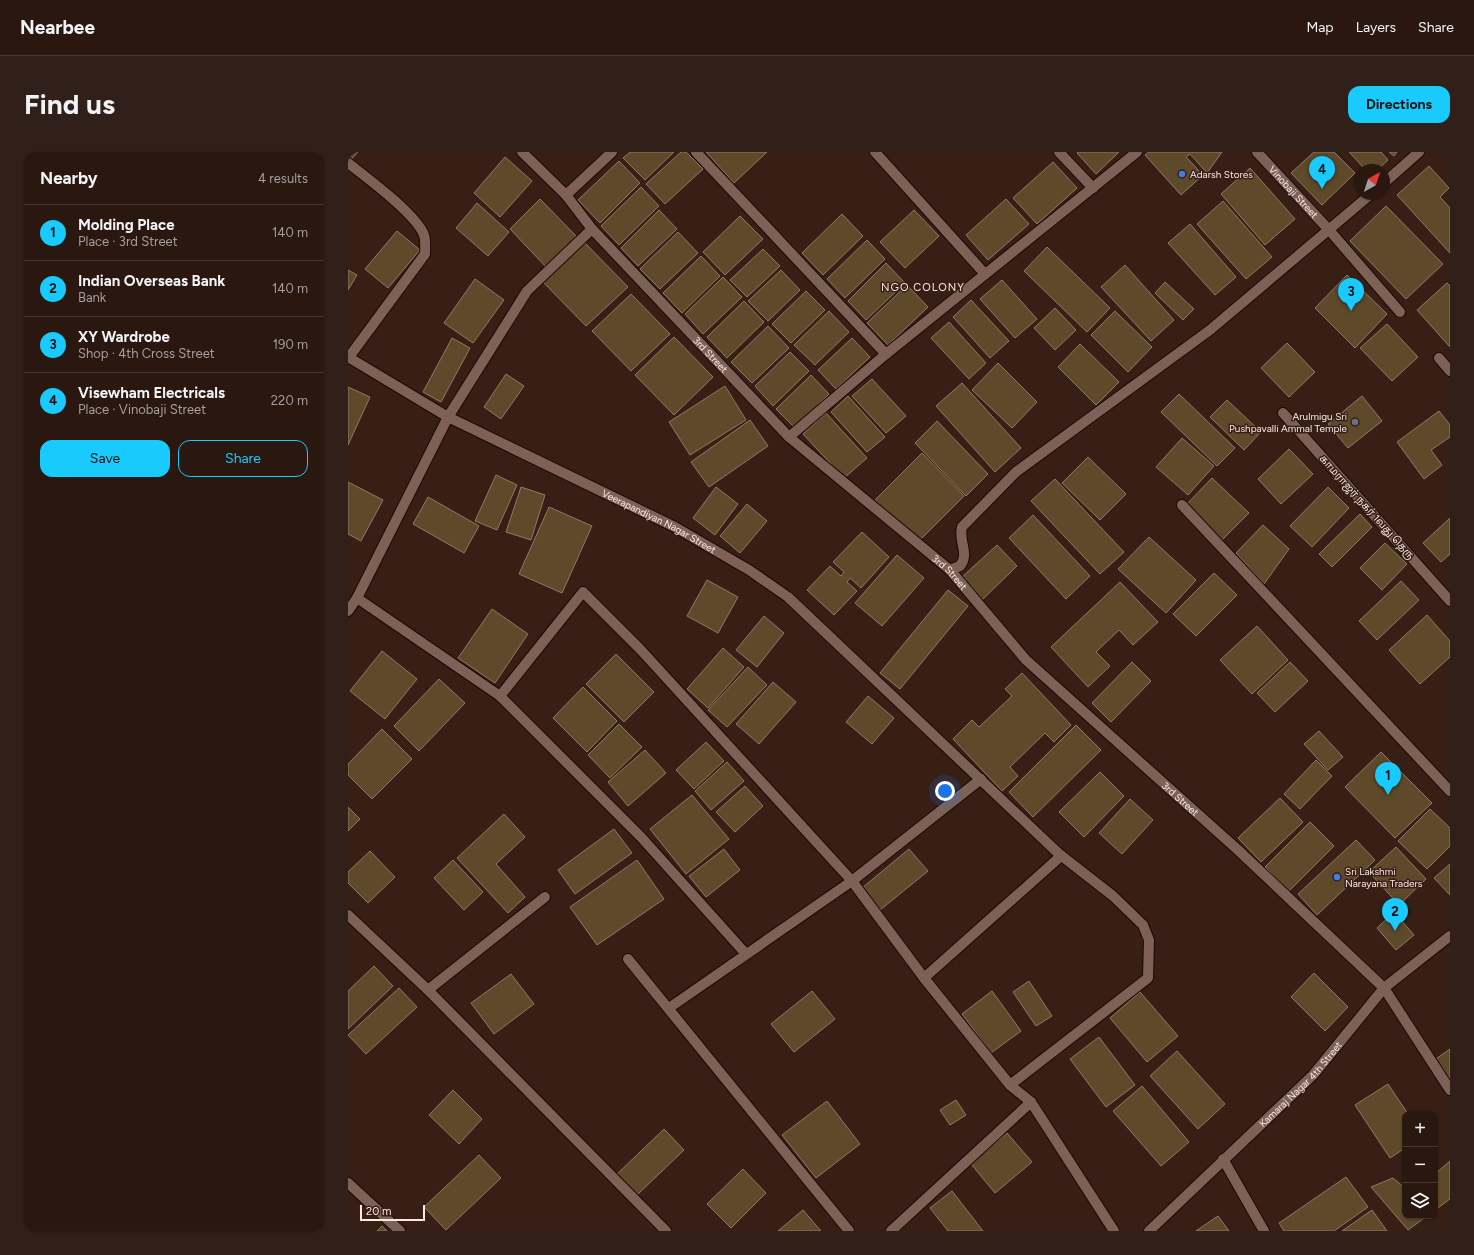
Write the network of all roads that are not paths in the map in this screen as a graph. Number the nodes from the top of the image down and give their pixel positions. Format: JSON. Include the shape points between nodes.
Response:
{"nodes":[{"id":1,"x":522,"y":152,"type":"edge"},
{"id":2,"x":612,"y":152,"type":"edge"},
{"id":3,"x":696,"y":152,"type":"edge"},
{"id":4,"x":875,"y":152,"type":"edge"},
{"id":5,"x":1059,"y":152,"type":"edge"},
{"id":6,"x":1137,"y":152,"type":"edge"},
{"id":7,"x":1257,"y":152,"type":"edge"},
{"id":8,"x":1419,"y":152,"type":"edge"},
{"id":9,"x":348,"y":163,"type":"edge"},
{"id":10,"x":1390,"y":178,"type":"edge"},
{"id":11,"x":1093,"y":188,"type":"junction"},
{"id":12,"x":566,"y":195,"type":"junction"},
{"id":13,"x":1364,"y":200,"type":"edge"},
{"id":14,"x":592,"y":229,"type":"junction"},
{"id":15,"x":1330,"y":231,"type":"junction"},
{"id":16,"x":986,"y":274,"type":"junction"},
{"id":17,"x":1400,"y":312,"type":"dead end"},
{"id":18,"x":886,"y":354,"type":"junction"},
{"id":19,"x":348,"y":357,"type":"edge"},
{"id":20,"x":1439,"y":358,"type":"dead end"},
{"id":21,"x":1450,"y":371,"type":"edge"},
{"id":22,"x":1283,"y":413,"type":"dead end"},
{"id":23,"x":448,"y":417,"type":"junction"},
{"id":24,"x":789,"y":437,"type":"junction"},
{"id":25,"x":1182,"y":505,"type":"dead end"},
{"id":26,"x":950,"y":570,"type":"junction"},
{"id":27,"x":357,"y":598,"type":"junction"},
{"id":28,"x":1450,"y":601,"type":"edge"},
{"id":29,"x":348,"y":611,"type":"edge"},
{"id":30,"x":500,"y":696,"type":"junction"},
{"id":31,"x":981,"y":779,"type":"junction"},
{"id":32,"x":1450,"y":792,"type":"edge"},
{"id":33,"x":1061,"y":856,"type":"junction"},
{"id":34,"x":852,"y":881,"type":"junction"},
{"id":35,"x":545,"y":897,"type":"dead end"},
{"id":36,"x":348,"y":915,"type":"edge"},
{"id":37,"x":1450,"y":936,"type":"edge"},
{"id":38,"x":746,"y":954,"type":"junction"},
{"id":39,"x":628,"y":959,"type":"dead end"},
{"id":40,"x":924,"y":978,"type":"junction"},
{"id":41,"x":1384,"y":988,"type":"junction"},
{"id":42,"x":428,"y":990,"type":"junction"},
{"id":43,"x":669,"y":1008,"type":"junction"},
{"id":44,"x":1010,"y":1084,"type":"junction"},
{"id":45,"x":1450,"y":1090,"type":"edge"},
{"id":46,"x":1031,"y":1102,"type":"junction"},
{"id":47,"x":1224,"y":1159,"type":"junction"},
{"id":48,"x":348,"y":1183,"type":"edge"},
{"id":49,"x":400,"y":1231,"type":"edge"},
{"id":50,"x":666,"y":1231,"type":"edge"},
{"id":51,"x":849,"y":1231,"type":"edge"},
{"id":52,"x":891,"y":1231,"type":"edge"},
{"id":53,"x":1114,"y":1231,"type":"edge"},
{"id":54,"x":1149,"y":1231,"type":"edge"},
{"id":55,"x":1264,"y":1231,"type":"edge"}],
"edges":[{"from":1,"to":12,"type":"street","name":"3rd Street"},
{"from":2,"to":12,"type":"street"},
{"from":3,"to":18,"type":"street"},
{"from":4,"to":16,"type":"street"},
{"from":5,"to":11,"type":"street"},
{"from":6,"to":11,"type":"street"},
{"from":7,"to":15,"type":"street","name":"Vinobaji Street"},
{"from":8,"to":10,"type":"street"},
{"from":9,"to":19,"type":"street","via":[[407,212],[424,235],[426,245],[425,254]]},
{"from":11,"to":16,"type":"street"},
{"from":12,"to":14,"type":"street","name":"3rd Street"},
{"from":13,"to":15,"type":"street"},
{"from":14,"to":23,"type":"street","via":[[527,291]]},
{"from":14,"to":24,"type":"street","name":"3rd Street"},
{"from":15,"to":17,"type":"street","name":"Vinobaji Street"},
{"from":15,"to":26,"type":"street","via":[[1210,330],[1016,472],[962,527],[965,556],[960,566]]},
{"from":16,"to":18,"type":"street"},
{"from":18,"to":24,"type":"street"},
{"from":19,"to":23,"type":"street","name":"Veerapandiyan Nagar Street"},
{"from":20,"to":21,"type":"street"},
{"from":22,"to":28,"type":"street","name":"காமராஜர் நகர் 1வது தெரு"},
{"from":23,"to":27,"type":"street"},
{"from":23,"to":31,"type":"street","name":"Veerapandiyan Nagar Street","via":[[675,527],[749,570],[788,597]]},
{"from":24,"to":26,"type":"street","name":"3rd Street"},
{"from":25,"to":32,"type":"street"},
{"from":26,"to":41,"type":"street","name":"3rd Street","via":[[1026,660],[1238,850]]},
{"from":27,"to":29,"type":"street"},
{"from":27,"to":30,"type":"street"},
{"from":30,"to":34,"type":"street","via":[[583,592],[640,649]]},
{"from":30,"to":38,"type":"street","via":[[641,837]]},
{"from":31,"to":33,"type":"street","name":"Veerapandiyan Nagar Street"},
{"from":31,"to":34,"type":"street"},
{"from":33,"to":40,"type":"street"},
{"from":33,"to":44,"type":"street","name":"Veerapandiyan Nagar Street","via":[[1113,896],[1143,925],[1149,940],[1148,978]]},
{"from":34,"to":38,"type":"street"},
{"from":34,"to":40,"type":"street"},
{"from":35,"to":42,"type":"street"},
{"from":36,"to":42,"type":"street"},
{"from":37,"to":41,"type":"street","name":"Kamaraj Nagar 4th Street"},
{"from":38,"to":43,"type":"street"},
{"from":39,"to":43,"type":"street"},
{"from":40,"to":44,"type":"street"},
{"from":41,"to":45,"type":"street","name":"3rd Street"},
{"from":41,"to":47,"type":"street","name":"Kamaraj Nagar 4th Street","via":[[1313,1074]]},
{"from":42,"to":50,"type":"street"},
{"from":43,"to":51,"type":"street"},
{"from":44,"to":46,"type":"street"},
{"from":46,"to":52,"type":"street"},
{"from":46,"to":53,"type":"street"},
{"from":47,"to":54,"type":"street","name":"Kamaraj Nagar 4th Street"},
{"from":47,"to":55,"type":"street"},
{"from":48,"to":49,"type":"street"}]}
